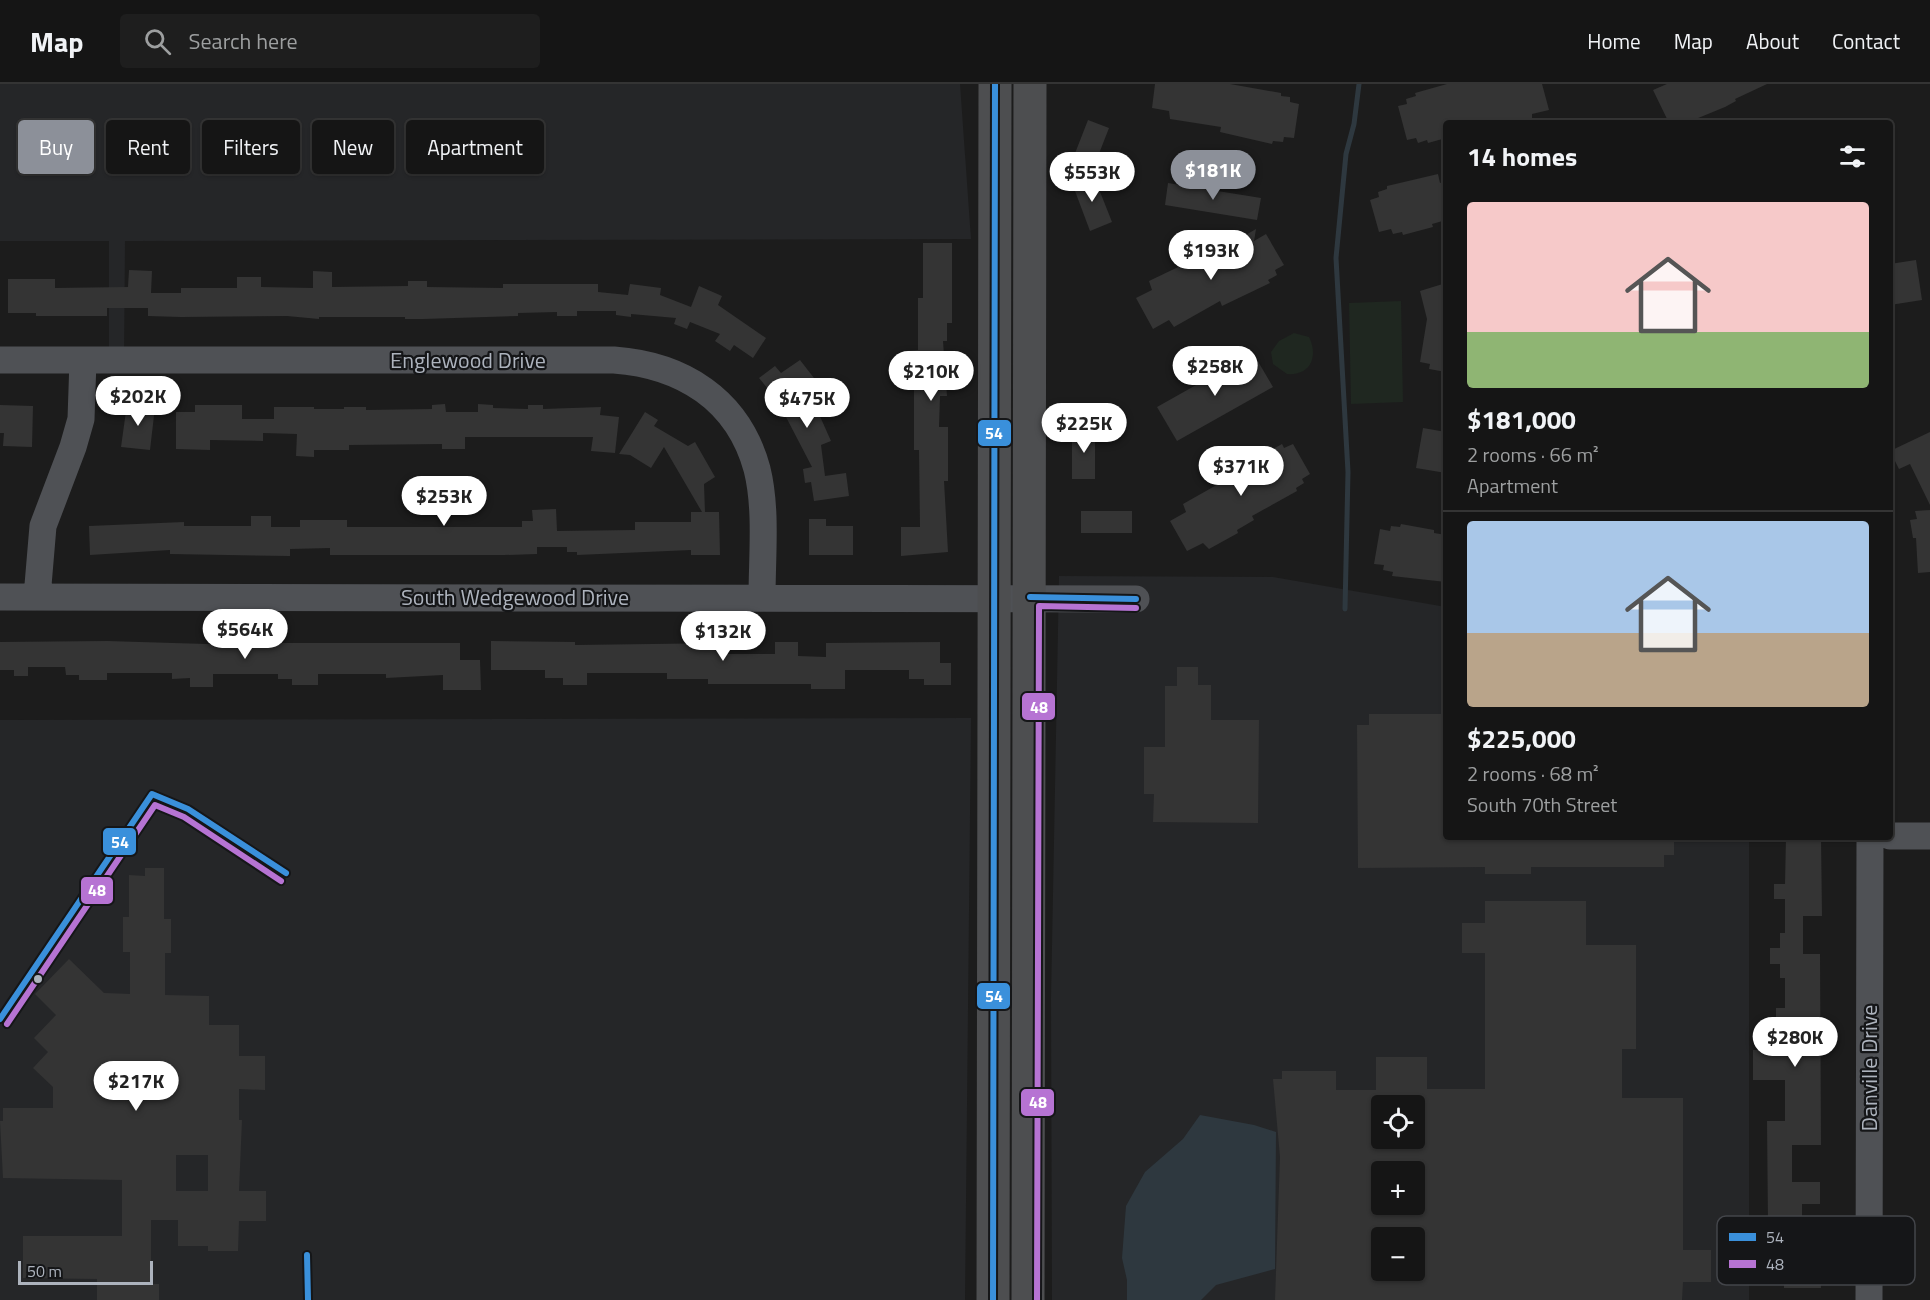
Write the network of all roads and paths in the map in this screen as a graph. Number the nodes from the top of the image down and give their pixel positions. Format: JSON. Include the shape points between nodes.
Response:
{"nodes":[{"id":1,"x":995,"y":84,"type":"edge"},
{"id":2,"x":1030,"y":84,"type":"edge"},
{"id":3,"x":0,"y":360,"type":"edge"},
{"id":4,"x":83,"y":360,"type":"junction"},
{"id":5,"x":0,"y":597,"type":"edge"},
{"id":6,"x":37,"y":597,"type":"junction"},
{"id":7,"x":996,"y":597,"type":"junction"},
{"id":8,"x":1030,"y":597,"type":"junction"},
{"id":9,"x":762,"y":598,"type":"junction"},
{"id":10,"x":1136,"y":599,"type":"dead end"},
{"id":11,"x":1893,"y":836,"type":"edge"},
{"id":12,"x":1930,"y":836,"type":"edge"},
{"id":13,"x":1870,"y":840,"type":"edge"},
{"id":14,"x":1869,"y":1216,"type":"edge"},
{"id":15,"x":1869,"y":1285,"type":"edge"},
{"id":16,"x":993,"y":1300,"type":"edge"},
{"id":17,"x":1028,"y":1300,"type":"edge"},
{"id":18,"x":1869,"y":1300,"type":"edge"}],
"edges":[{"from":1,"to":7,"type":"main road"},
{"from":2,"to":8,"type":"main road"},
{"from":3,"to":4,"type":"street","name":"Englewood Drive"},
{"from":4,"to":6,"type":"street","via":[[81,419],[43,526]]},
{"from":4,"to":9,"type":"street","name":"Englewood Drive","via":[[614,360],[666,369],[715,398],[746,441],[757,469],[761,499]]},
{"from":5,"to":6,"type":"street","name":"South Wedgewood Drive"},
{"from":6,"to":9,"type":"street","name":"South Wedgewood Drive"},
{"from":7,"to":8,"type":"street","name":"South Wedgewood Drive"},
{"from":7,"to":9,"type":"street","name":"South Wedgewood Drive"},
{"from":7,"to":16,"type":"main road"},
{"from":8,"to":10,"type":"street","name":"South Wedgewood Drive"},
{"from":8,"to":17,"type":"main road"},
{"from":11,"to":12,"type":"street"},
{"from":13,"to":14,"type":"street","name":"Danville Drive"},
{"from":15,"to":18,"type":"street","name":"Danville Drive"}]}
